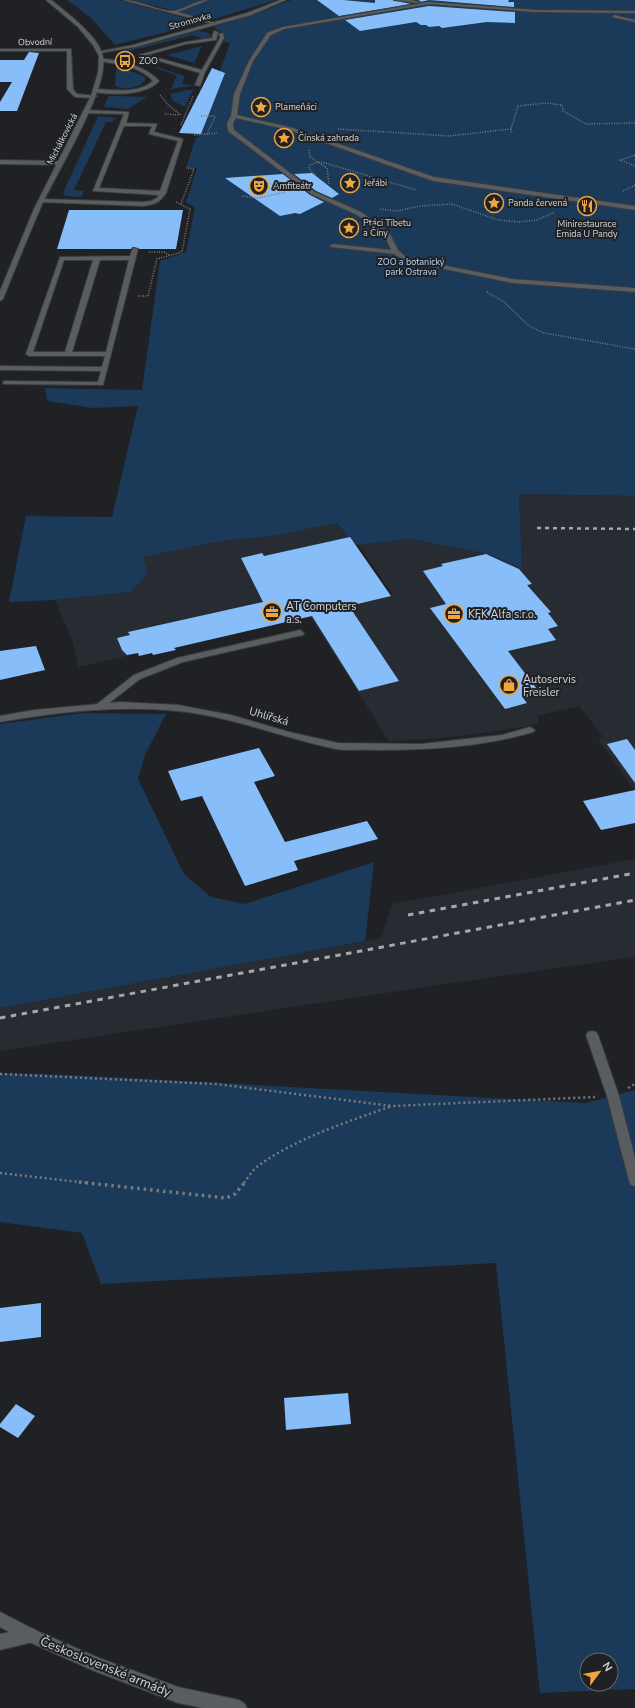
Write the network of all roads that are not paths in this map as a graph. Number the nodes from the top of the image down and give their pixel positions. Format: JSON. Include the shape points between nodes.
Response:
{"nodes":[{"id":1,"x":48,"y":0,"type":"edge"},
{"id":2,"x":125,"y":0,"type":"edge"},
{"id":3,"x":206,"y":0,"type":"edge"},
{"id":4,"x":284,"y":0,"type":"edge"},
{"id":5,"x":396,"y":0,"type":"edge"},
{"id":6,"x":431,"y":2,"type":"edge"},
{"id":7,"x":596,"y":12,"type":"junction"},
{"id":8,"x":635,"y":12,"type":"edge"},
{"id":9,"x":172,"y":13,"type":"junction"},
{"id":10,"x":635,"y":21,"type":"edge"},
{"id":11,"x":213,"y":23,"type":"junction"},
{"id":12,"x":203,"y":26,"type":"junction"},
{"id":13,"x":216,"y":32,"type":"junction"},
{"id":14,"x":0,"y":50,"type":"edge"},
{"id":15,"x":99,"y":52,"type":"junction"},
{"id":16,"x":101,"y":60,"type":"junction"},
{"id":17,"x":203,"y":72,"type":"junction"},
{"id":18,"x":198,"y":85,"type":"road end"},
{"id":19,"x":95,"y":93,"type":"junction"},
{"id":20,"x":85,"y":112,"type":"junction"},
{"id":21,"x":234,"y":116,"type":"junction"},
{"id":22,"x":122,"y":124,"type":"junction"},
{"id":23,"x":0,"y":162,"type":"edge"},
{"id":24,"x":60,"y":163,"type":"junction"},
{"id":25,"x":163,"y":193,"type":"junction"},
{"id":26,"x":41,"y":201,"type":"junction"},
{"id":27,"x":155,"y":201,"type":"junction"},
{"id":28,"x":635,"y":208,"type":"edge"},
{"id":29,"x":153,"y":210,"type":"dead end"},
{"id":30,"x":333,"y":246,"type":"dead end"},
{"id":31,"x":135,"y":249,"type":"dead end"},
{"id":32,"x":394,"y":252,"type":"junction"},
{"id":33,"x":97,"y":258,"type":"junction"},
{"id":34,"x":133,"y":258,"type":"junction"},
{"id":35,"x":635,"y":290,"type":"edge"},
{"id":36,"x":0,"y":297,"type":"edge"},
{"id":37,"x":68,"y":354,"type":"junction"},
{"id":38,"x":108,"y":354,"type":"junction"},
{"id":39,"x":0,"y":368,"type":"edge"},
{"id":40,"x":104,"y":369,"type":"junction"},
{"id":41,"x":5,"y":382,"type":"dead end"},
{"id":42,"x":300,"y":633,"type":"dead end"},
{"id":43,"x":98,"y":708,"type":"junction"},
{"id":44,"x":0,"y":719,"type":"edge"},
{"id":45,"x":530,"y":730,"type":"dead end"},
{"id":46,"x":592,"y":1035,"type":"dead end"},
{"id":47,"x":635,"y":1182,"type":"edge"},
{"id":48,"x":0,"y":1619,"type":"edge"},
{"id":49,"x":32,"y":1636,"type":"junction"},
{"id":50,"x":0,"y":1642,"type":"edge"},
{"id":51,"x":239,"y":1708,"type":"edge"}],
"edges":[{"from":1,"to":15,"type":"street","name":"Michálkovická","via":[[80,26]]},
{"from":2,"to":9,"type":"street"},
{"from":3,"to":9,"type":"street"},
{"from":4,"to":11,"type":"street","name":"Stromovka","via":[[249,14]]},
{"from":5,"to":6,"type":"street"},
{"from":6,"to":7,"type":"street","via":[[536,11]]},
{"from":6,"to":21,"type":"street","via":[[307,22],[269,34],[251,61],[237,94]]},
{"from":7,"to":8,"type":"street"},
{"from":7,"to":10,"type":"street"},
{"from":9,"to":11,"type":"street"},
{"from":11,"to":12,"type":"street","name":"Stromovka"},
{"from":12,"to":13,"type":"street"},
{"from":12,"to":15,"type":"street","name":"Stromovka","via":[[133,46]]},
{"from":13,"to":17,"type":"street","via":[[223,35]]},
{"from":13,"to":17,"type":"street","via":[[214,39],[186,43],[141,55]]},
{"from":14,"to":19,"type":"street","name":"Obvodní","via":[[69,50],[70,89],[75,95]]},
{"from":15,"to":16,"type":"street","name":"Michálkovická"},
{"from":16,"to":19,"type":"street","name":"Michálkovická","via":[[101,73]]},
{"from":16,"to":19,"type":"street","via":[[115,61],[136,69],[156,81],[149,87],[138,90]]},
{"from":17,"to":18,"type":"street"},
{"from":19,"to":20,"type":"street","name":"Michálkovická"},
{"from":20,"to":22,"type":"street","via":[[127,113]]},
{"from":20,"to":24,"type":"street","name":"Michálkovická"},
{"from":21,"to":28,"type":"street","via":[[291,129],[433,179]]},
{"from":21,"to":32,"type":"street","via":[[230,123],[231,131],[326,201],[348,208],[370,221],[389,237]]},
{"from":22,"to":25,"type":"street","via":[[155,125],[151,133],[181,140]]},
{"from":22,"to":25,"type":"street","via":[[95,190]]},
{"from":23,"to":24,"type":"street"},
{"from":24,"to":26,"type":"street","name":"Michálkovická"},
{"from":25,"to":27,"type":"street"},
{"from":26,"to":27,"type":"street","via":[[143,204]]},
{"from":26,"to":36,"type":"street","name":"Michálkovická"},
{"from":27,"to":29,"type":"street"},
{"from":30,"to":32,"type":"street"},
{"from":31,"to":34,"type":"street"},
{"from":32,"to":35,"type":"street","via":[[405,259],[512,281]]},
{"from":33,"to":34,"type":"street"},
{"from":33,"to":37,"type":"street"},
{"from":33,"to":37,"type":"street","via":[[62,258],[29,354]]},
{"from":34,"to":38,"type":"street"},
{"from":37,"to":38,"type":"street"},
{"from":38,"to":40,"type":"street"},
{"from":39,"to":40,"type":"street"},
{"from":40,"to":41,"type":"street","via":[[101,384]]},
{"from":42,"to":43,"type":"street","via":[[180,660],[137,677]]},
{"from":43,"to":44,"type":"street","name":"Uhlířská","via":[[34,713]]},
{"from":43,"to":45,"type":"street","name":"Uhlířská","via":[[178,708],[231,718],[338,746],[421,747],[502,738]]},
{"from":46,"to":47,"type":"street","via":[[613,1096]]},
{"from":48,"to":49,"type":"street","name":"Československé armády"},
{"from":49,"to":50,"type":"street"},
{"from":49,"to":51,"type":"street","name":"Československé armády","via":[[97,1665],[178,1695]]}]}
